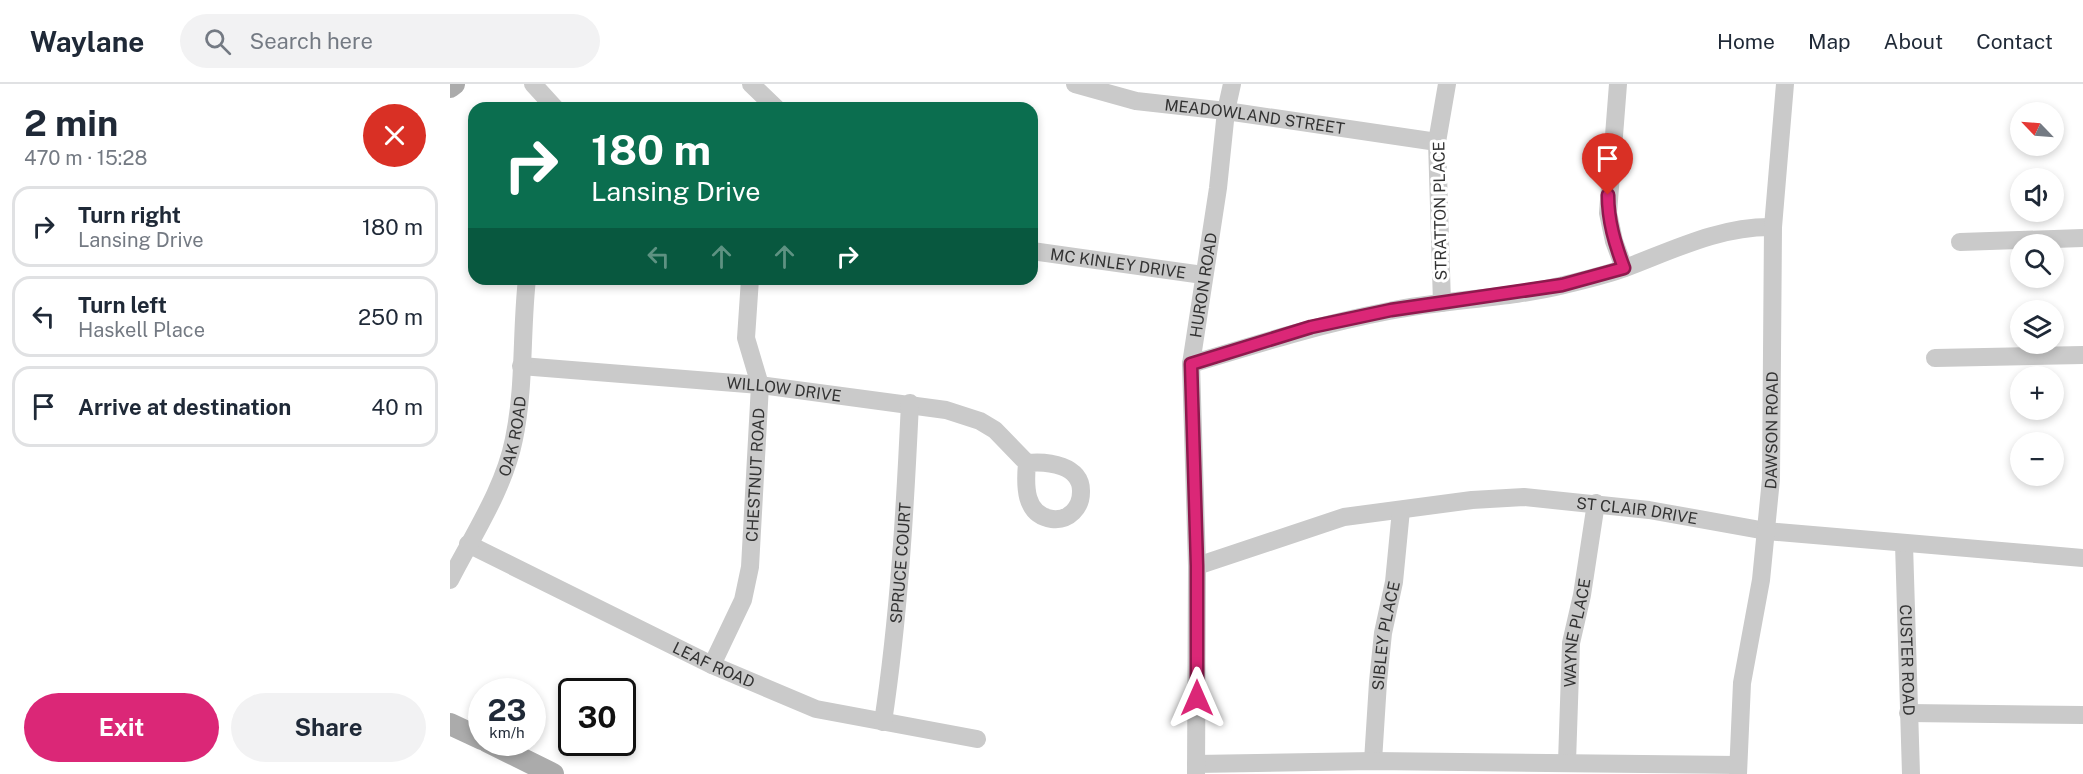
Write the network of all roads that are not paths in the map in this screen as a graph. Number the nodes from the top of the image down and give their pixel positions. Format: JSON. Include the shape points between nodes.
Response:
{"nodes":[{"id":1,"x":454,"y":84,"type":"edge"},
{"id":2,"x":533,"y":84,"type":"edge"},
{"id":3,"x":751,"y":84,"type":"edge"},
{"id":4,"x":1075,"y":84,"type":"edge"},
{"id":5,"x":1233,"y":84,"type":"edge"},
{"id":6,"x":1448,"y":84,"type":"edge"},
{"id":7,"x":1618,"y":84,"type":"edge"},
{"id":8,"x":1785,"y":84,"type":"edge"},
{"id":9,"x":450,"y":87,"type":"edge"},
{"id":10,"x":550,"y":102,"type":"edge"},
{"id":11,"x":770,"y":102,"type":"edge"},
{"id":12,"x":1226,"y":111,"type":"junction"},
{"id":13,"x":1437,"y":142,"type":"junction"},
{"id":14,"x":1773,"y":227,"type":"junction"},
{"id":15,"x":2083,"y":238,"type":"edge"},
{"id":16,"x":1960,"y":242,"type":"dead end"},
{"id":17,"x":1038,"y":252,"type":"edge"},
{"id":18,"x":1624,"y":268,"type":"junction"},
{"id":19,"x":1203,"y":276,"type":"junction"},
{"id":20,"x":527,"y":285,"type":"edge"},
{"id":21,"x":750,"y":285,"type":"edge"},
{"id":22,"x":1442,"y":303,"type":"junction"},
{"id":23,"x":2083,"y":355,"type":"edge"},
{"id":24,"x":1935,"y":358,"type":"dead end"},
{"id":25,"x":1191,"y":364,"type":"junction"},
{"id":26,"x":521,"y":366,"type":"junction"},
{"id":27,"x":760,"y":385,"type":"junction"},
{"id":28,"x":910,"y":403,"type":"junction"},
{"id":29,"x":1028,"y":463,"type":"dead end"},
{"id":30,"x":1596,"y":503,"type":"junction"},
{"id":31,"x":1401,"y":510,"type":"junction"},
{"id":32,"x":1766,"y":531,"type":"junction"},
{"id":33,"x":468,"y":544,"type":"junction"},
{"id":34,"x":1904,"y":544,"type":"junction"},
{"id":35,"x":2083,"y":558,"type":"edge"},
{"id":36,"x":1197,"y":566,"type":"junction"},
{"id":37,"x":450,"y":580,"type":"edge"},
{"id":38,"x":712,"y":665,"type":"junction"},
{"id":39,"x":1908,"y":713,"type":"junction"},
{"id":40,"x":2083,"y":715,"type":"edge"},
{"id":41,"x":883,"y":722,"type":"junction"},
{"id":42,"x":450,"y":724,"type":"edge"},
{"id":43,"x":468,"y":732,"type":"edge"},
{"id":44,"x":976,"y":739,"type":"dead end"},
{"id":45,"x":516,"y":756,"type":"edge"},
{"id":46,"x":1373,"y":761,"type":"junction"},
{"id":47,"x":1567,"y":762,"type":"junction"},
{"id":48,"x":1196,"y":769,"type":"edge"},
{"id":49,"x":1468,"y":769,"type":"edge"},
{"id":50,"x":1738,"y":770,"type":"edge"},
{"id":51,"x":553,"y":774,"type":"edge"},
{"id":52,"x":1911,"y":774,"type":"edge"}],
"edges":[{"from":1,"to":9,"type":"main road"},
{"from":2,"to":10,"type":"street"},
{"from":3,"to":11,"type":"street"},
{"from":4,"to":12,"type":"street","name":"MEADOWLAND STREET","via":[[1136,101]]},
{"from":5,"to":12,"type":"street","name":"HURON ROAD"},
{"from":6,"to":13,"type":"street","name":"STRATTON PLACE"},
{"from":7,"to":18,"type":"street","via":[[1608,213]]},
{"from":8,"to":14,"type":"street","name":"DAWSON ROAD"},
{"from":12,"to":13,"type":"street","name":"MEADOWLAND STREET"},
{"from":12,"to":19,"type":"street","name":"HURON ROAD"},
{"from":13,"to":22,"type":"street","name":"STRATTON PLACE"},
{"from":14,"to":18,"type":"street","via":[[1750,226],[1720,234]]},
{"from":14,"to":32,"type":"street","name":"DAWSON ROAD","via":[[1771,479]]},
{"from":15,"to":16,"type":"street"},
{"from":17,"to":19,"type":"street","name":"MC KINLEY DRIVE"},
{"from":18,"to":22,"type":"street","via":[[1562,285]]},
{"from":19,"to":25,"type":"street","name":"HURON ROAD"},
{"from":20,"to":26,"type":"street","name":"OAK ROAD"},
{"from":21,"to":27,"type":"street","name":"CHESTNUT ROAD","via":[[747,338]]},
{"from":22,"to":25,"type":"street","via":[[1311,327]]},
{"from":23,"to":24,"type":"street"},
{"from":25,"to":36,"type":"street","name":"HURON ROAD"},
{"from":26,"to":27,"type":"street","name":"WILLOW DRIVE"},
{"from":26,"to":33,"type":"street","name":"OAK ROAD","via":[[514,440],[498,486]]},
{"from":27,"to":28,"type":"street","name":"WILLOW DRIVE"},
{"from":27,"to":38,"type":"street","name":"CHESTNUT ROAD","via":[[750,567],[743,600]]},
{"from":28,"to":29,"type":"street","name":"WILLOW DRIVE","via":[[980,421],[995,430]]},
{"from":28,"to":41,"type":"street","name":"SPRUCE COURT","via":[[902,557]]},
{"from":30,"to":31,"type":"street","name":"ST CLAIR DRIVE","via":[[1524,496]]},
{"from":30,"to":32,"type":"street","name":"ST CLAIR DRIVE"},
{"from":30,"to":47,"type":"street","name":"WAYNE PLACE","via":[[1571,643]]},
{"from":31,"to":36,"type":"street","name":"ST CLAIR DRIVE","via":[[1344,518]]},
{"from":31,"to":46,"type":"street","name":"SIBLEY PLACE","via":[[1379,672]]},
{"from":32,"to":34,"type":"street","name":"ST CLAIR DRIVE"},
{"from":32,"to":50,"type":"street","name":"DAWSON ROAD","via":[[1742,683]]},
{"from":33,"to":37,"type":"street","name":"OAK ROAD"},
{"from":33,"to":38,"type":"street","name":"LEAF ROAD"},
{"from":34,"to":35,"type":"street","name":"ST CLAIR DRIVE"},
{"from":34,"to":39,"type":"street","name":"CUSTER ROAD"},
{"from":36,"to":48,"type":"street","name":"HURON ROAD"},
{"from":38,"to":41,"type":"street","name":"LEAF ROAD","via":[[816,709]]},
{"from":39,"to":40,"type":"street"},
{"from":39,"to":52,"type":"street","name":"CUSTER ROAD"},
{"from":41,"to":44,"type":"street","name":"LEAF ROAD"},
{"from":42,"to":43,"type":"main road"},
{"from":45,"to":51,"type":"main road"},
{"from":46,"to":48,"type":"street"},
{"from":46,"to":49,"type":"street"},
{"from":47,"to":49,"type":"street"},
{"from":47,"to":50,"type":"street"}]}
